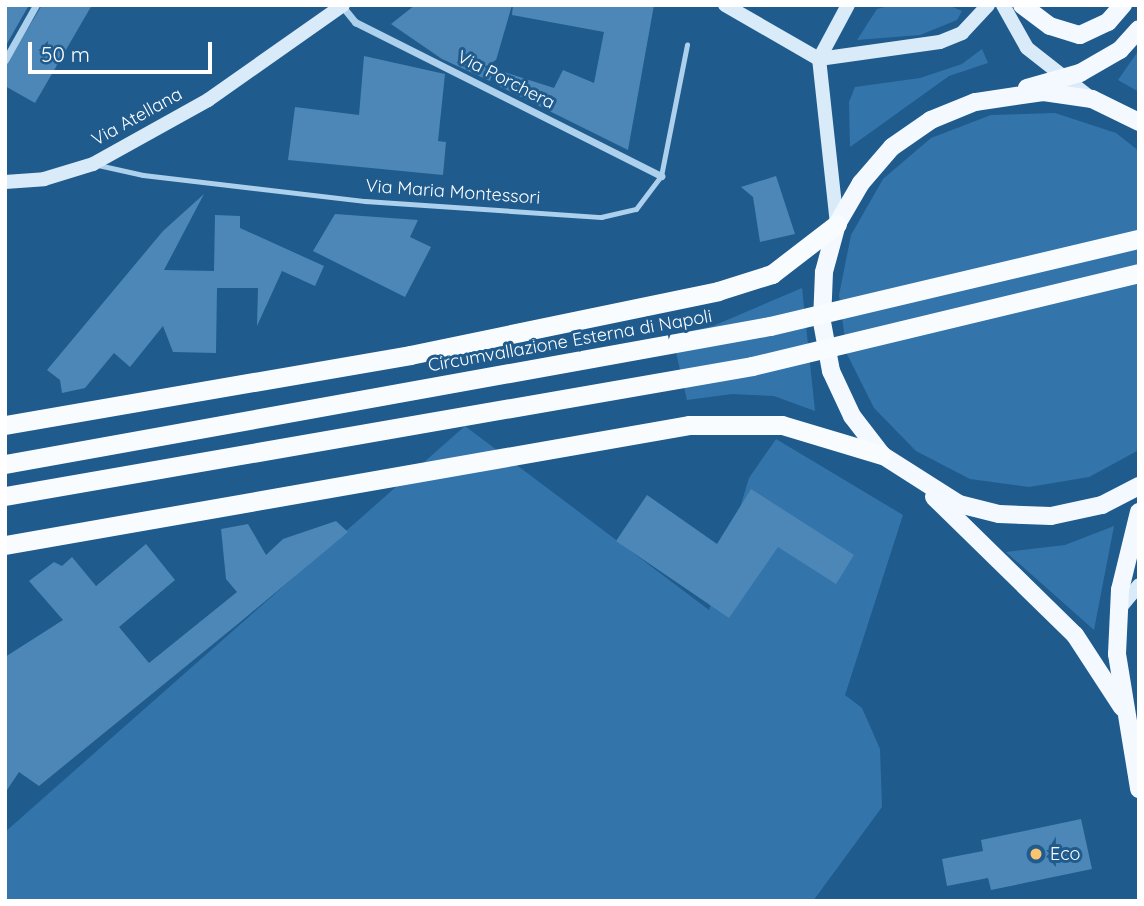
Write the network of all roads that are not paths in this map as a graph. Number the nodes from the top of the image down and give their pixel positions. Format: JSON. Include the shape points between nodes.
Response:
{"nodes":[{"id":1,"x":36,"y":5,"type":"edge"},
{"id":2,"x":343,"y":5,"type":"edge"},
{"id":3,"x":725,"y":5,"type":"edge"},
{"id":4,"x":848,"y":5,"type":"edge"},
{"id":5,"x":988,"y":5,"type":"edge"},
{"id":6,"x":1003,"y":5,"type":"edge"},
{"id":7,"x":1022,"y":5,"type":"edge"},
{"id":8,"x":1123,"y":5,"type":"edge"},
{"id":9,"x":1139,"y":29,"type":"edge"},
{"id":10,"x":687,"y":45,"type":"dead end"},
{"id":11,"x":819,"y":59,"type":"junction"},
{"id":12,"x":5,"y":61,"type":"edge"},
{"id":13,"x":1064,"y":77,"type":"junction"},
{"id":14,"x":1092,"y":99,"type":"junction"},
{"id":15,"x":975,"y":102,"type":"junction"},
{"id":16,"x":1139,"y":121,"type":"edge"},
{"id":17,"x":93,"y":164,"type":"junction"},
{"id":18,"x":661,"y":176,"type":"junction"},
{"id":19,"x":5,"y":182,"type":"edge"},
{"id":20,"x":837,"y":224,"type":"junction"},
{"id":21,"x":1139,"y":239,"type":"edge"},
{"id":22,"x":1139,"y":273,"type":"edge"},
{"id":23,"x":5,"y":425,"type":"edge"},
{"id":24,"x":882,"y":455,"type":"junction"},
{"id":25,"x":5,"y":464,"type":"edge"},
{"id":26,"x":919,"y":483,"type":"junction"},
{"id":27,"x":1139,"y":486,"type":"edge"},
{"id":28,"x":5,"y":496,"type":"edge"},
{"id":29,"x":1139,"y":512,"type":"edge"},
{"id":30,"x":5,"y":545,"type":"edge"},
{"id":31,"x":1139,"y":585,"type":"edge"},
{"id":32,"x":1119,"y":609,"type":"junction"},
{"id":33,"x":1122,"y":707,"type":"junction"},
{"id":34,"x":1139,"y":789,"type":"edge"}],
"edges":[{"from":1,"to":12,"type":"street"},
{"from":2,"to":17,"type":"main road","name":"Via Atellana","via":[[208,100]]},
{"from":2,"to":18,"type":"street","name":"Via Porchera","via":[[355,22]]},
{"from":3,"to":11,"type":"main road"},
{"from":4,"to":11,"type":"main road"},
{"from":5,"to":11,"type":"main road","via":[[962,33],[940,42]]},
{"from":6,"to":13,"type":"main road","via":[[1027,48]]},
{"from":7,"to":8,"type":"main road","via":[[1050,26],[1080,35],[1108,23]]},
{"from":9,"to":13,"type":"main road","via":[[1120,50]]},
{"from":10,"to":18,"type":"lane","name":"Via Maria Montessori"},
{"from":11,"to":20,"type":"main road"},
{"from":13,"to":14,"type":"main road"},
{"from":13,"to":15,"type":"main road"},
{"from":14,"to":15,"type":"main road","via":[[1043,92]]},
{"from":14,"to":16,"type":"main road"},
{"from":15,"to":20,"type":"main road","via":[[931,120],[892,147],[860,183]]},
{"from":17,"to":18,"type":"lane","name":"Via Maria Montessori","via":[[143,176],[365,201],[601,217],[636,209]]},
{"from":17,"to":19,"type":"main road","name":"Via Atellana","via":[[44,179]]},
{"from":20,"to":23,"type":"highway","via":[[772,274],[718,291],[410,355]]},
{"from":20,"to":24,"type":"main road","via":[[824,272],[822,322],[831,371],[852,416]]},
{"from":21,"to":25,"type":"highway","name":"Circumvallazione Esterna di Napoli","bridge":true,"via":[[770,326]]},
{"from":22,"to":28,"type":"highway","bridge":true,"via":[[752,366]]},
{"from":24,"to":26,"type":"main road"},
{"from":24,"to":30,"type":"highway","via":[[782,425],[689,425]]},
{"from":26,"to":27,"type":"main road","via":[[986,511],[1051,516],[1102,505]]},
{"from":26,"to":33,"type":"main road","via":[[1075,635]]},
{"from":29,"to":32,"type":"main road"},
{"from":31,"to":32,"type":"main road"},
{"from":32,"to":33,"type":"main road"},
{"from":33,"to":34,"type":"main road"}]}
